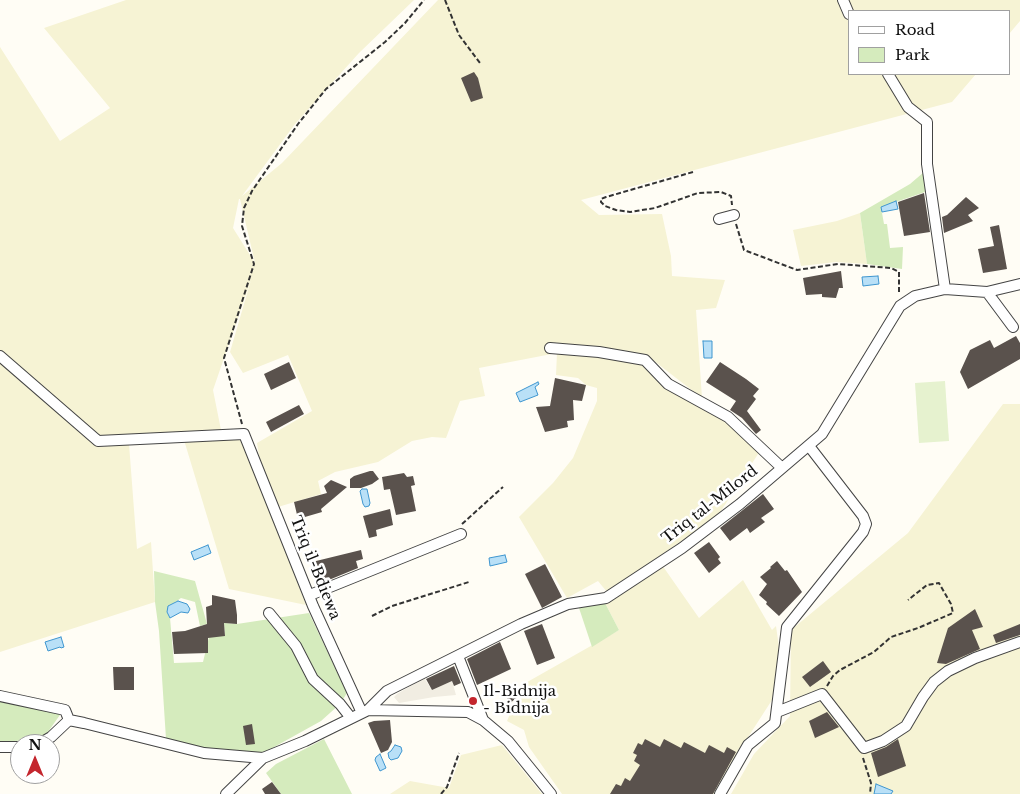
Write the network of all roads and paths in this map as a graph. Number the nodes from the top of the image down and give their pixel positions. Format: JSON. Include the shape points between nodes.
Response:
{"nodes":[{"id":1,"x":424,"y":0,"type":"edge"},
{"id":2,"x":445,"y":0,"type":"edge"},
{"id":3,"x":843,"y":0,"type":"edge"},
{"id":4,"x":848,"y":12,"type":"edge"},
{"id":5,"x":480,"y":62,"type":"dead end"},
{"id":6,"x":889,"y":75,"type":"edge"},
{"id":7,"x":693,"y":172,"type":"dead end"},
{"id":8,"x":734,"y":215,"type":"junction"},
{"id":9,"x":719,"y":219,"type":"dead end"},
{"id":10,"x":1020,"y":284,"type":"edge"},
{"id":11,"x":945,"y":289,"type":"junction"},
{"id":12,"x":987,"y":292,"type":"junction"},
{"id":13,"x":900,"y":306,"type":"junction"},
{"id":14,"x":1013,"y":327,"type":"dead end"},
{"id":15,"x":550,"y":348,"type":"dead end"},
{"id":16,"x":0,"y":356,"type":"edge"},
{"id":17,"x":244,"y":434,"type":"junction"},
{"id":18,"x":809,"y":446,"type":"junction"},
{"id":19,"x":781,"y":467,"type":"junction"},
{"id":20,"x":503,"y":487,"type":"dead end"},
{"id":21,"x":460,"y":534,"type":"joint"},
{"id":22,"x":469,"y":582,"type":"dead end"},
{"id":23,"x":310,"y":595,"type":"junction"},
{"id":24,"x":908,"y":600,"type":"dead end"},
{"id":25,"x":269,"y":613,"type":"dead end"},
{"id":26,"x":372,"y":616,"type":"dead end"},
{"id":27,"x":1020,"y":642,"type":"edge"},
{"id":28,"x":458,"y":656,"type":"junction"},
{"id":29,"x":822,"y":694,"type":"junction"},
{"id":30,"x":0,"y":696,"type":"edge"},
{"id":31,"x":365,"y":711,"type":"junction"},
{"id":32,"x":778,"y":712,"type":"junction"},
{"id":33,"x":351,"y":718,"type":"junction"},
{"id":34,"x":69,"y":720,"type":"junction"},
{"id":35,"x":483,"y":720,"type":"junction"},
{"id":36,"x":54,"y":734,"type":"edge"},
{"id":37,"x":864,"y":748,"type":"junction"},
{"id":38,"x":459,"y":753,"type":"dead end"},
{"id":39,"x":264,"y":758,"type":"junction"},
{"id":40,"x":226,"y":794,"type":"edge"},
{"id":41,"x":441,"y":794,"type":"edge"},
{"id":42,"x":552,"y":794,"type":"edge"},
{"id":43,"x":720,"y":794,"type":"edge"},
{"id":44,"x":870,"y":794,"type":"edge"}],
"edges":[{"from":1,"to":17,"type":"path","via":[[405,24],[326,89],[282,146],[244,208],[242,226],[254,264],[224,358]]},
{"from":2,"to":5,"type":"path","via":[[459,35]]},
{"from":3,"to":4,"type":"street"},
{"from":6,"to":11,"type":"street","via":[[908,107],[927,122],[927,164]]},
{"from":7,"to":8,"type":"path","via":[[606,197],[600,202],[616,210],[630,212],[655,208],[698,192],[721,192],[732,196]]},
{"from":8,"to":9,"type":"street"},
{"from":8,"to":13,"type":"path","via":[[744,250],[797,270],[838,264],[891,268],[899,272]]},
{"from":10,"to":12,"type":"street"},
{"from":11,"to":12,"type":"street"},
{"from":11,"to":13,"type":"street","via":[[915,296]]},
{"from":12,"to":14,"type":"street"},
{"from":13,"to":18,"type":"street","name":"Triq tal-Milord","via":[[822,434]]},
{"from":15,"to":19,"type":"street","via":[[645,360],[668,384],[728,417]]},
{"from":16,"to":17,"type":"street","via":[[98,441]]},
{"from":17,"to":23,"type":"street","name":"Triq il-Bdiewa"},
{"from":18,"to":19,"type":"street","name":"Triq tal-Milord"},
{"from":18,"to":32,"type":"street","via":[[866,524],[787,627]]},
{"from":19,"to":28,"type":"street","name":"Triq tal-Milord","via":[[740,504],[682,548],[606,598],[568,604]]},
{"from":20,"to":21,"type":"path","via":[[458,528]]},
{"from":21,"to":23,"type":"street"},
{"from":22,"to":26,"type":"path","via":[[392,606]]},
{"from":23,"to":31,"type":"street","name":"Triq il-Bdiewa"},
{"from":24,"to":29,"type":"path","via":[[927,585],[939,583],[953,613],[891,638],[874,652],[840,670]]},
{"from":25,"to":33,"type":"street","via":[[296,646],[313,679]]},
{"from":27,"to":37,"type":"street","via":[[948,671],[934,682],[906,726],[883,742]]},
{"from":28,"to":31,"type":"street","name":"Triq tal-Milord","via":[[387,691]]},
{"from":28,"to":35,"type":"street"},
{"from":29,"to":32,"type":"street"},
{"from":29,"to":37,"type":"street"},
{"from":30,"to":34,"type":"street","via":[[65,710]]},
{"from":31,"to":33,"type":"street"},
{"from":31,"to":35,"type":"street","via":[[468,712]]},
{"from":32,"to":43,"type":"street","via":[[776,723],[748,745]]},
{"from":33,"to":39,"type":"street"},
{"from":34,"to":36,"type":"street"},
{"from":34,"to":39,"type":"street","via":[[204,753]]},
{"from":35,"to":42,"type":"street","via":[[508,741]]},
{"from":37,"to":44,"type":"path"},
{"from":38,"to":41,"type":"path","via":[[448,787]]},
{"from":39,"to":40,"type":"street"}]}
